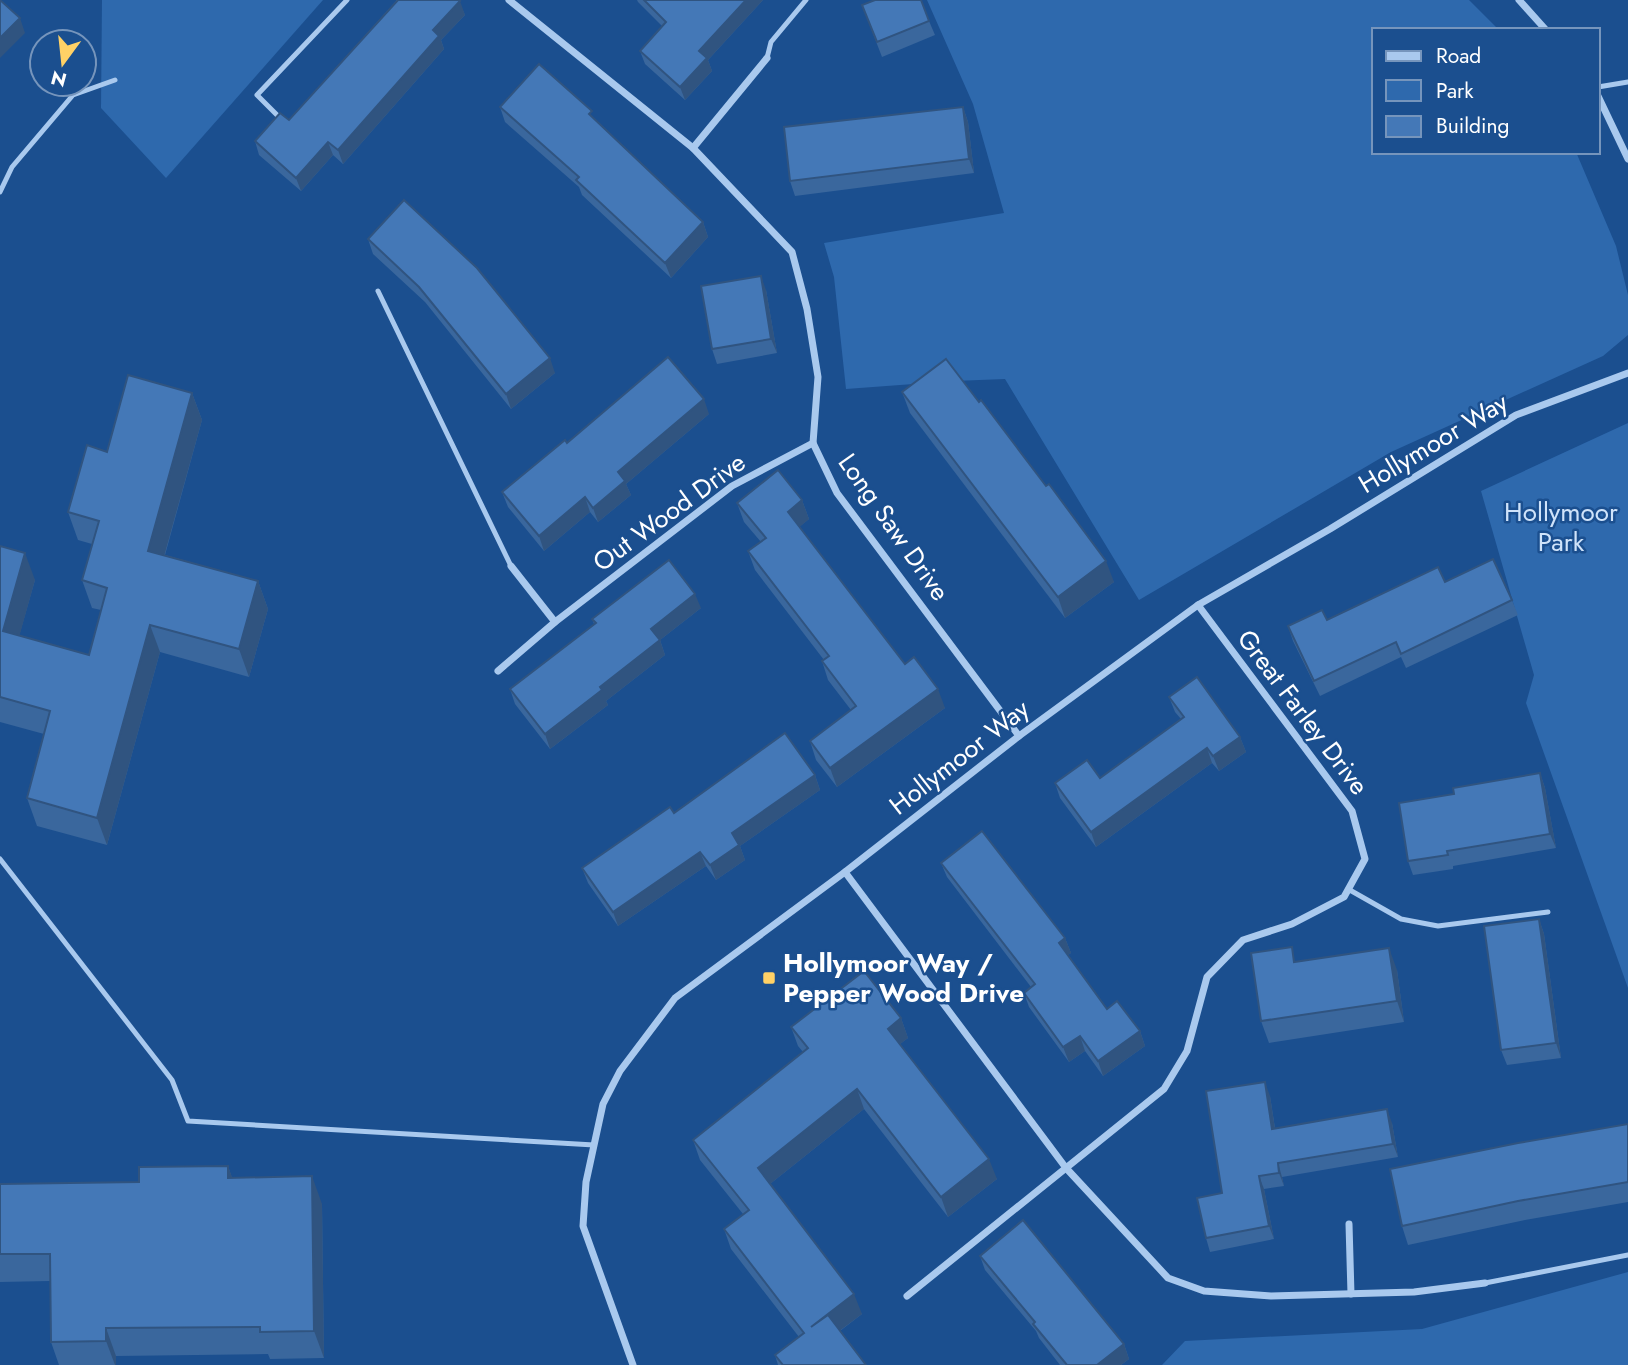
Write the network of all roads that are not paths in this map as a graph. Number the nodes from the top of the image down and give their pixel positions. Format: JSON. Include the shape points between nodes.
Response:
{"nodes":[{"id":1,"x":347,"y":0,"type":"edge"},
{"id":2,"x":509,"y":0,"type":"edge"},
{"id":3,"x":806,"y":0,"type":"edge"},
{"id":4,"x":1519,"y":0,"type":"edge"},
{"id":5,"x":1544,"y":28,"type":"edge"},
{"id":6,"x":767,"y":58,"type":"joint"},
{"id":7,"x":115,"y":80,"type":"dead end"},
{"id":8,"x":1628,"y":82,"type":"edge"},
{"id":9,"x":1600,"y":87,"type":"edge"},
{"id":10,"x":1600,"y":100,"type":"edge"},
{"id":11,"x":277,"y":115,"type":"edge"},
{"id":12,"x":693,"y":148,"type":"junction"},
{"id":13,"x":1628,"y":159,"type":"edge"},
{"id":14,"x":0,"y":192,"type":"edge"},
{"id":15,"x":377,"y":291,"type":"dead end"},
{"id":16,"x":1628,"y":373,"type":"edge"},
{"id":17,"x":813,"y":443,"type":"junction"},
{"id":18,"x":511,"y":566,"type":"joint"},
{"id":19,"x":1198,"y":606,"type":"junction"},
{"id":20,"x":555,"y":622,"type":"junction"},
{"id":21,"x":498,"y":671,"type":"dead end"},
{"id":22,"x":1019,"y":736,"type":"junction"},
{"id":23,"x":0,"y":859,"type":"edge"},
{"id":24,"x":845,"y":873,"type":"junction"},
{"id":25,"x":1348,"y":889,"type":"junction"},
{"id":26,"x":1548,"y":912,"type":"dead end"},
{"id":27,"x":594,"y":1145,"type":"junction"},
{"id":28,"x":1066,"y":1168,"type":"junction"},
{"id":29,"x":1349,"y":1224,"type":"dead end"},
{"id":30,"x":1628,"y":1255,"type":"edge"},
{"id":31,"x":1485,"y":1283,"type":"joint"},
{"id":32,"x":1351,"y":1294,"type":"junction"},
{"id":33,"x":907,"y":1296,"type":"dead end"},
{"id":34,"x":633,"y":1365,"type":"edge"}],
"edges":[{"from":1,"to":11,"type":"lane","via":[[257,95]]},
{"from":2,"to":12,"type":"street","name":"Long Saw Drive"},
{"from":3,"to":6,"type":"lane","via":[[771,42]]},
{"from":4,"to":5,"type":"street"},
{"from":6,"to":12,"type":"street"},
{"from":7,"to":14,"type":"lane","via":[[73,94],[12,167]]},
{"from":8,"to":9,"type":"lane"},
{"from":10,"to":13,"type":"street"},
{"from":12,"to":17,"type":"street","name":"Long Saw Drive","via":[[792,252],[818,377]]},
{"from":15,"to":18,"type":"lane"},
{"from":16,"to":19,"type":"street","name":"Hollymoor Way","via":[[1516,415]]},
{"from":17,"to":20,"type":"street","name":"Out Wood Drive","via":[[732,486]]},
{"from":17,"to":22,"type":"street","name":"Long Saw Drive","via":[[837,493]]},
{"from":18,"to":20,"type":"street"},
{"from":19,"to":22,"type":"street","name":"Hollymoor Way"},
{"from":19,"to":25,"type":"street","name":"Great Farley Drive","via":[[1352,811],[1365,859]]},
{"from":20,"to":21,"type":"street","name":"Out Wood Drive"},
{"from":22,"to":24,"type":"street","name":"Hollymoor Way"},
{"from":23,"to":27,"type":"lane","via":[[172,1080],[188,1121]]},
{"from":24,"to":27,"type":"street","name":"Hollymoor Way","via":[[675,998],[620,1071],[603,1104]]},
{"from":24,"to":28,"type":"street"},
{"from":25,"to":26,"type":"lane","via":[[1401,919],[1438,926]]},
{"from":25,"to":28,"type":"street","name":"Great Farley Drive","via":[[1344,897],[1292,924],[1243,940],[1207,977],[1187,1051],[1164,1088]]},
{"from":27,"to":34,"type":"street","name":"Hollymoor Way","via":[[583,1226]]},
{"from":28,"to":32,"type":"street","via":[[1168,1278],[1205,1291],[1271,1296]]},
{"from":28,"to":33,"type":"street","name":"Great Farley Drive"},
{"from":29,"to":32,"type":"street"},
{"from":30,"to":31,"type":"lane"},
{"from":31,"to":32,"type":"street"}]}
